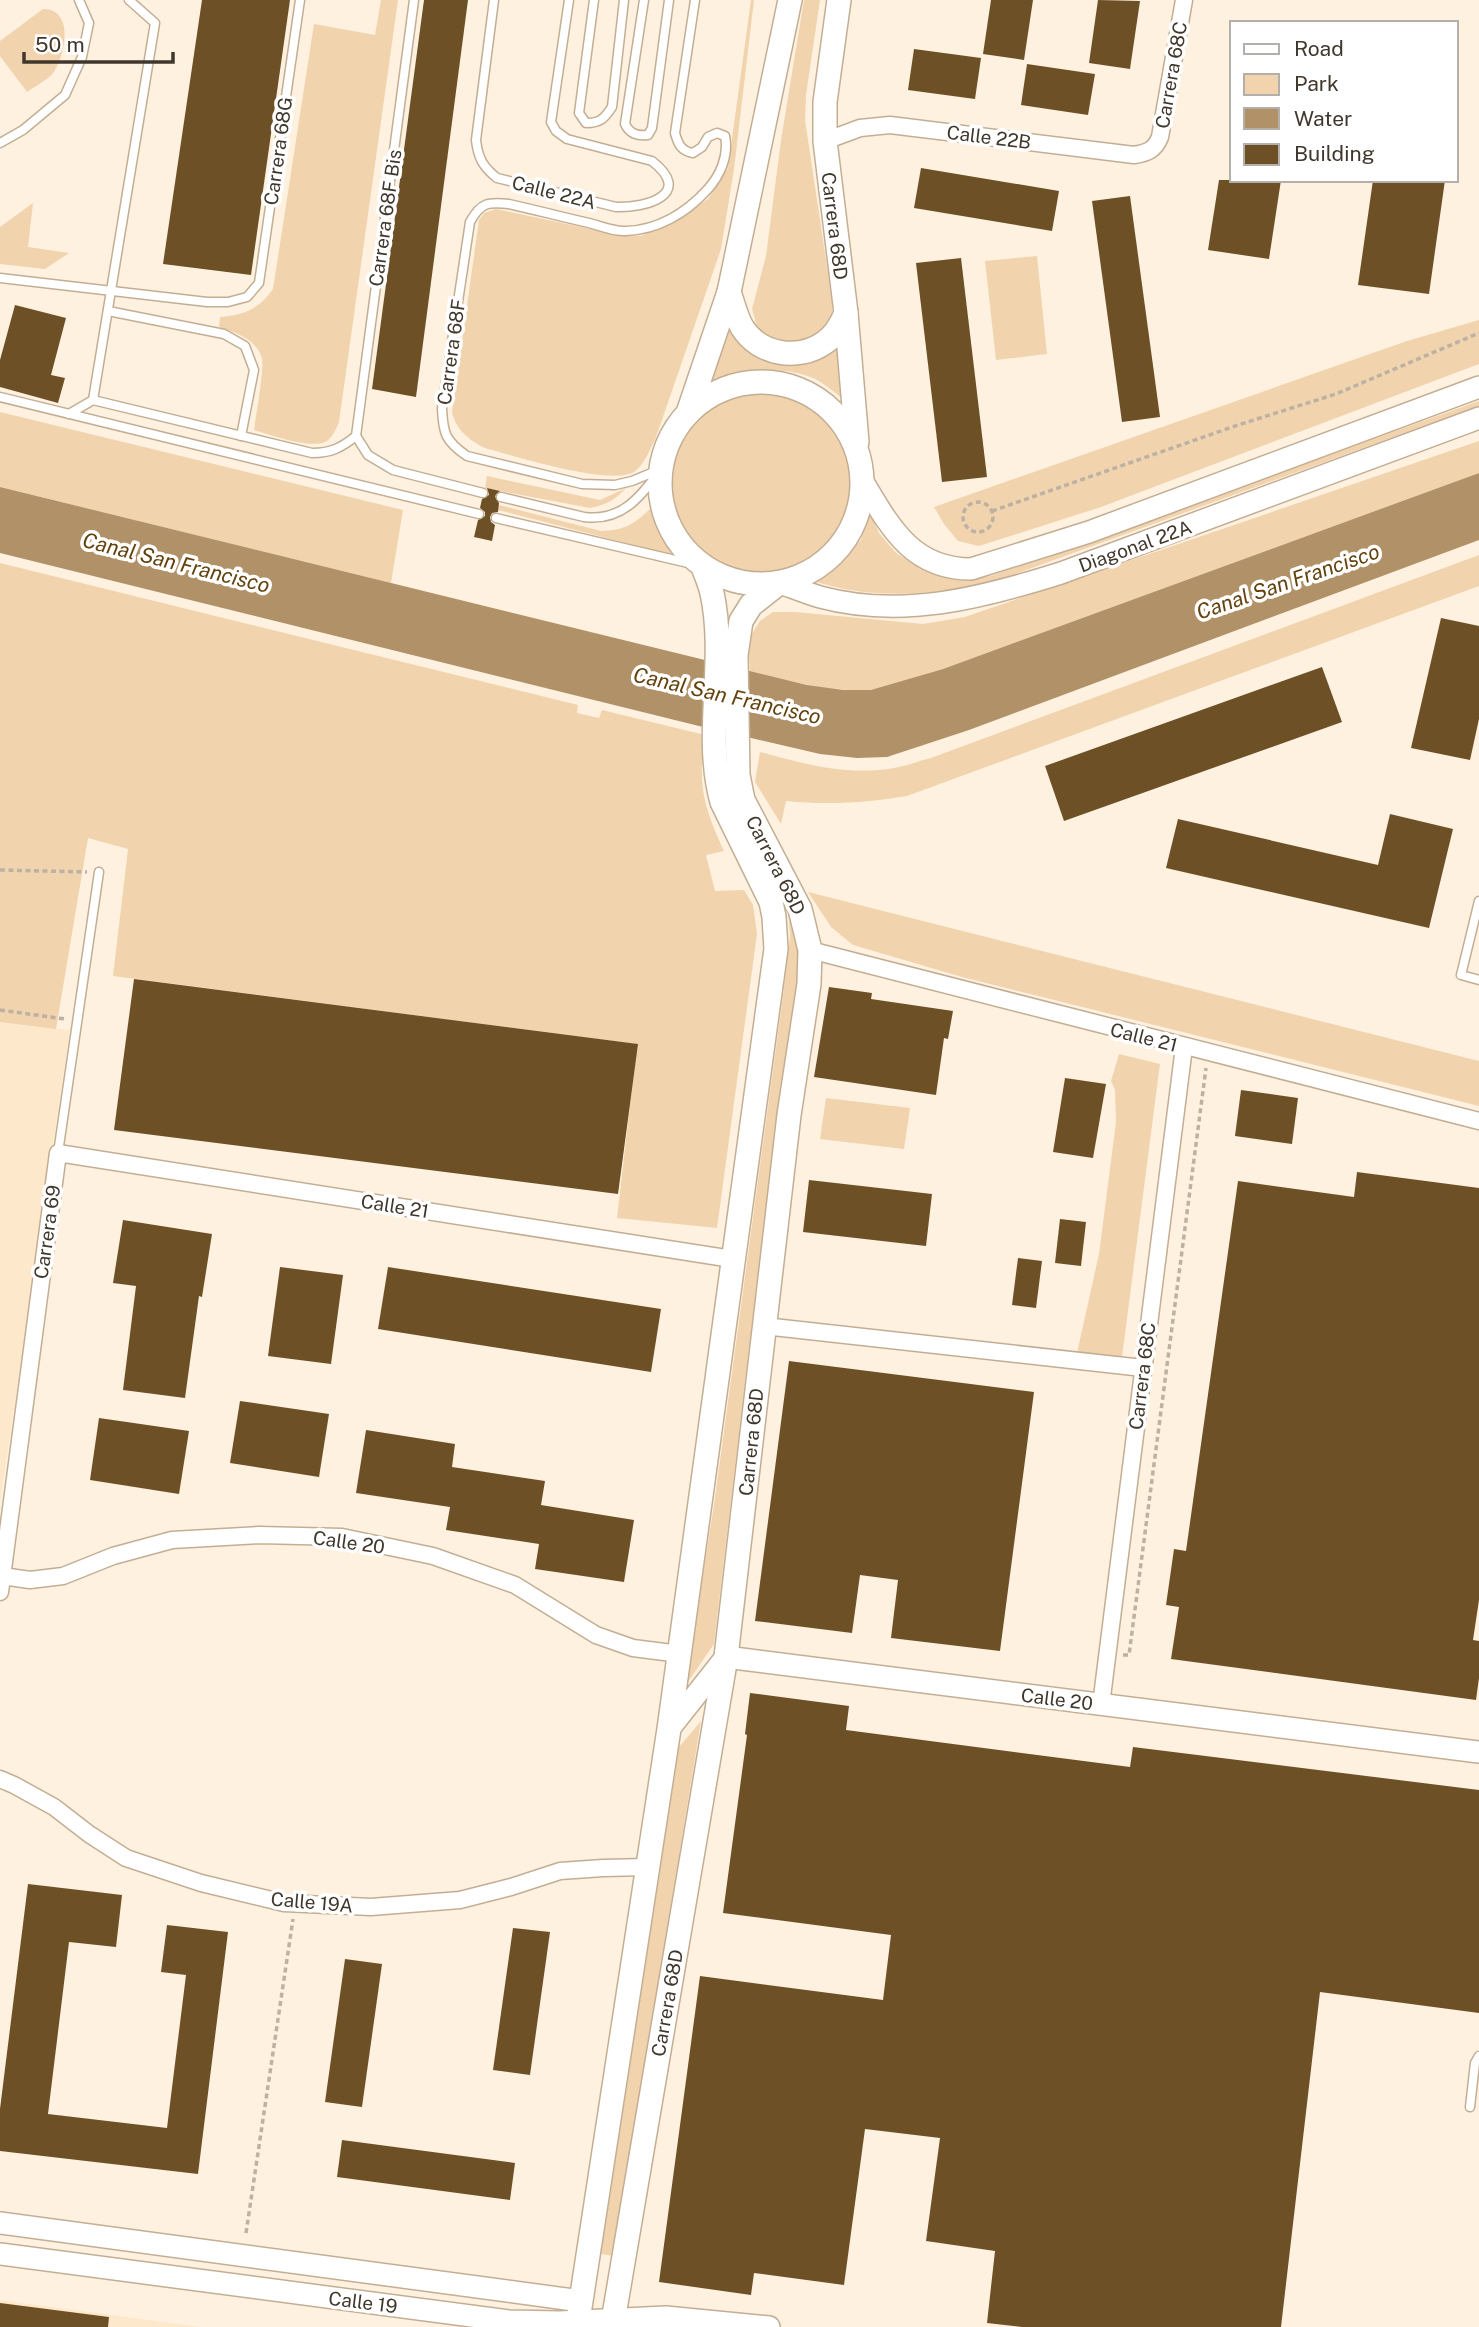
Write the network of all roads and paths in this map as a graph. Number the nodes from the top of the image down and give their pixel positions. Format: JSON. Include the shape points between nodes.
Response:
{"nodes":[{"id":1,"x":79,"y":0,"type":"edge"},
{"id":2,"x":129,"y":0,"type":"edge"},
{"id":3,"x":300,"y":0,"type":"edge"},
{"id":4,"x":414,"y":0,"type":"edge"},
{"id":5,"x":494,"y":0,"type":"edge"},
{"id":6,"x":569,"y":0,"type":"edge"},
{"id":7,"x":594,"y":0,"type":"edge"},
{"id":8,"x":624,"y":0,"type":"edge"},
{"id":9,"x":644,"y":0,"type":"edge"},
{"id":10,"x":669,"y":0,"type":"edge"},
{"id":11,"x":695,"y":0,"type":"edge"},
{"id":12,"x":784,"y":0,"type":"edge"},
{"id":13,"x":790,"y":0,"type":"edge"},
{"id":14,"x":839,"y":0,"type":"edge"},
{"id":15,"x":1184,"y":0,"type":"edge"},
{"id":16,"x":785,"y":28,"type":"junction"},
{"id":17,"x":825,"y":141,"type":"junction"},
{"id":18,"x":0,"y":143,"type":"edge"},
{"id":19,"x":1153,"y":149,"type":"joint"},
{"id":20,"x":477,"y":209,"type":"joint"},
{"id":21,"x":0,"y":278,"type":"edge"},
{"id":22,"x":112,"y":292,"type":"junction"},
{"id":23,"x":729,"y":292,"type":"junction"},
{"id":24,"x":108,"y":310,"type":"junction"},
{"id":25,"x":846,"y":313,"type":"junction"},
{"id":26,"x":1479,"y":333,"type":"edge"},
{"id":27,"x":1479,"y":387,"type":"edge"},
{"id":28,"x":0,"y":397,"type":"edge"},
{"id":29,"x":93,"y":400,"type":"junction"},
{"id":30,"x":688,"y":413,"type":"junction"},
{"id":31,"x":69,"y":414,"type":"junction"},
{"id":32,"x":1479,"y":418,"type":"edge"},
{"id":33,"x":241,"y":436,"type":"junction"},
{"id":34,"x":356,"y":436,"type":"junction"},
{"id":35,"x":858,"y":452,"type":"junction"},
{"id":36,"x":660,"y":469,"type":"junction"},
{"id":37,"x":863,"y":482,"type":"junction"},
{"id":38,"x":483,"y":493,"type":"dead end"},
{"id":39,"x":501,"y":497,"type":"dead end"},
{"id":40,"x":992,"y":511,"type":"junction"},
{"id":41,"x":479,"y":514,"type":"dead end"},
{"id":42,"x":496,"y":518,"type":"dead end"},
{"id":43,"x":704,"y":567,"type":"junction"},
{"id":44,"x":779,"y":583,"type":"junction"},
{"id":45,"x":726,"y":655,"type":"junction"},
{"id":46,"x":725,"y":747,"type":"junction"},
{"id":47,"x":0,"y":870,"type":"edge"},
{"id":48,"x":99,"y":872,"type":"joint"},
{"id":49,"x":1479,"y":901,"type":"edge"},
{"id":50,"x":1477,"y":919,"type":"edge"},
{"id":51,"x":810,"y":950,"type":"junction"},
{"id":52,"x":1479,"y":980,"type":"edge"},
{"id":53,"x":0,"y":1010,"type":"edge"},
{"id":54,"x":77,"y":1020,"type":"junction"},
{"id":55,"x":1184,"y":1047,"type":"junction"},
{"id":56,"x":1208,"y":1052,"type":"junction"},
{"id":57,"x":1479,"y":1121,"type":"edge"},
{"id":58,"x":58,"y":1153,"type":"junction"},
{"id":59,"x":732,"y":1259,"type":"junction"},
{"id":60,"x":764,"y":1326,"type":"junction"},
{"id":61,"x":1143,"y":1368,"type":"junction"},
{"id":62,"x":1,"y":1584,"type":"edge"},
{"id":63,"x":680,"y":1654,"type":"junction"},
{"id":64,"x":1107,"y":1654,"type":"junction"},
{"id":65,"x":726,"y":1657,"type":"junction"},
{"id":66,"x":1101,"y":1704,"type":"junction"},
{"id":67,"x":669,"y":1729,"type":"junction"},
{"id":68,"x":1479,"y":1752,"type":"edge"},
{"id":69,"x":0,"y":1779,"type":"edge"},
{"id":70,"x":648,"y":1867,"type":"junction"},
{"id":71,"x":293,"y":1917,"type":"dead end"},
{"id":72,"x":1479,"y":2056,"type":"edge"},
{"id":73,"x":1470,"y":2107,"type":"dead end"},
{"id":74,"x":0,"y":2223,"type":"edge"},
{"id":75,"x":246,"y":2233,"type":"dead end"},
{"id":76,"x":0,"y":2254,"type":"edge"},
{"id":77,"x":578,"y":2316,"type":"edge"},
{"id":78,"x":612,"y":2323,"type":"edge"},
{"id":79,"x":769,"y":2327,"type":"edge"}],
"edges":[{"from":1,"to":18,"type":"lane","via":[[89,23],[82,57],[65,95]]},
{"from":2,"to":22,"type":"lane","via":[[155,23]]},
{"from":3,"to":22,"type":"lane","name":"Carrera 68G","via":[[259,283],[247,297],[228,302]]},
{"from":4,"to":34,"type":"lane","name":"Carrera 68F Bis"},
{"from":5,"to":6,"type":"lane","name":"Calle 22A","via":[[477,140],[478,157],[486,169],[497,178],[616,207],[653,203],[667,192],[669,183],[663,169],[652,161],[567,139],[551,122]]},
{"from":7,"to":8,"type":"lane","via":[[579,113],[586,123],[598,123],[611,107]]},
{"from":9,"to":10,"type":"lane","via":[[625,124],[637,136],[648,135],[652,128]]},
{"from":11,"to":20,"type":"lane","name":"Calle 22A","via":[[677,144],[693,153],[717,133],[725,136],[727,148],[712,185],[693,205],[674,218],[624,232],[509,204],[490,202]]},
{"from":12,"to":16,"type":"street"},
{"from":13,"to":16,"type":"main road"},
{"from":14,"to":17,"type":"main road","name":"Carrera 68D","via":[[825,102]]},
{"from":15,"to":19,"type":"street","name":"Carrera 68C","via":[[1160,137]]},
{"from":16,"to":23,"type":"main road"},
{"from":17,"to":19,"type":"street","name":"Calle 22B","via":[[860,128],[890,125],[1134,155]]},
{"from":17,"to":25,"type":"main road","name":"Carrera 68D"},
{"from":20,"to":36,"type":"lane","name":"Carrera 68F","via":[[470,222],[442,408],[443,429],[451,445],[467,456],[582,484],[615,485]]},
{"from":21,"to":22,"type":"lane"},
{"from":22,"to":24,"type":"lane"},
{"from":23,"to":25,"type":"main road","via":[[742,327],[771,351],[789,354],[825,343]]},
{"from":23,"to":30,"type":"main road"},
{"from":24,"to":29,"type":"lane"},
{"from":24,"to":33,"type":"lane","via":[[224,334],[245,346],[254,370]]},
{"from":25,"to":35,"type":"main road","name":"Carrera 68D"},
{"from":26,"to":40,"type":"path","via":[[1336,394]]},
{"from":27,"to":37,"type":"street","name":"Diagonal 22A","via":[[1088,532],[971,569],[954,569],[918,554],[893,529]]},
{"from":28,"to":31,"type":"lane"},
{"from":29,"to":31,"type":"lane"},
{"from":29,"to":33,"type":"lane"},
{"from":30,"to":35,"type":"main road","via":[[712,395],[741,384],[769,382],[800,389],[825,404],[846,426]]},
{"from":30,"to":36,"type":"main road","via":[[670,439]]},
{"from":31,"to":41,"type":"lane"},
{"from":32,"to":44,"type":"street","name":"Diagonal 22A","via":[[1004,591],[949,603],[884,607],[821,597]]},
{"from":33,"to":34,"type":"lane","via":[[312,453],[329,453]]},
{"from":34,"to":38,"type":"lane","via":[[368,455],[393,470]]},
{"from":35,"to":37,"type":"main road"},
{"from":36,"to":39,"type":"lane","via":[[643,494],[611,516],[584,517]]},
{"from":36,"to":43,"type":"main road","via":[[667,521],[686,552]]},
{"from":37,"to":44,"type":"main road","via":[[860,508],[835,553],[814,570]]},
{"from":40,"to":40,"type":"path","via":[[986,503],[971,503],[963,521],[973,532],[983,532],[993,521]]},
{"from":42,"to":43,"type":"lane"},
{"from":43,"to":44,"type":"main road","via":[[727,579]]},
{"from":43,"to":45,"type":"main road","name":"Carrera 68D"},
{"from":44,"to":45,"type":"main road","name":"Carrera 68D","via":[[745,613]]},
{"from":45,"to":46,"type":"main road","name":"Carrera 68D"},
{"from":46,"to":51,"type":"main road","name":"Carrera 68D","via":[[743,800],[800,909]]},
{"from":46,"to":59,"type":"main road","name":"Carrera 68D","via":[[717,785],[771,902],[776,949]]},
{"from":47,"to":48,"type":"path"},
{"from":48,"to":54,"type":"lane","name":"Carrera 69"},
{"from":49,"to":50,"type":"lane"},
{"from":50,"to":52,"type":"lane","via":[[1461,975]]},
{"from":51,"to":55,"type":"street","name":"Calle 21"},
{"from":51,"to":60,"type":"main road","name":"Carrera 68D"},
{"from":53,"to":54,"type":"path"},
{"from":54,"to":58,"type":"lane","name":"Carrera 69"},
{"from":55,"to":56,"type":"street","name":"Calle 21"},
{"from":55,"to":61,"type":"street","name":"Carrera 68C"},
{"from":56,"to":57,"type":"street","name":"Calle 21"},
{"from":56,"to":64,"type":"path","via":[[1129,1655]]},
{"from":58,"to":59,"type":"street","name":"Calle 21"},
{"from":58,"to":62,"type":"street","name":"Carrera 69"},
{"from":59,"to":63,"type":"main road","name":"Carrera 68D"},
{"from":60,"to":61,"type":"street"},
{"from":60,"to":65,"type":"main road","name":"Carrera 68D"},
{"from":61,"to":64,"type":"street","name":"Carrera 68C"},
{"from":62,"to":63,"type":"street","name":"Calle 20","via":[[63,1576],[172,1540],[342,1537],[433,1556],[515,1585],[596,1635]]},
{"from":63,"to":67,"type":"main road","name":"Carrera 68D"},
{"from":64,"to":66,"type":"street","name":"Carrera 68C"},
{"from":65,"to":66,"type":"street","name":"Calle 20"},
{"from":65,"to":67,"type":"street"},
{"from":65,"to":78,"type":"main road","name":"Carrera 68D"},
{"from":66,"to":68,"type":"street","name":"Calle 20"},
{"from":67,"to":70,"type":"main road","name":"Carrera 68D"},
{"from":69,"to":70,"type":"street","name":"Calle 19A","via":[[54,1807],[125,1858],[285,1903],[372,1907],[460,1900],[560,1871]]},
{"from":70,"to":77,"type":"main road","name":"Carrera 68D"},
{"from":71,"to":75,"type":"path"},
{"from":72,"to":73,"type":"lane"},
{"from":74,"to":77,"type":"street","name":"Calle 19"},
{"from":76,"to":77,"type":"street","name":"Calle 19","via":[[509,2321]]},
{"from":77,"to":78,"type":"street","name":"Calle 19"},
{"from":78,"to":79,"type":"street","name":"Calle 19","via":[[667,2317]]}]}
